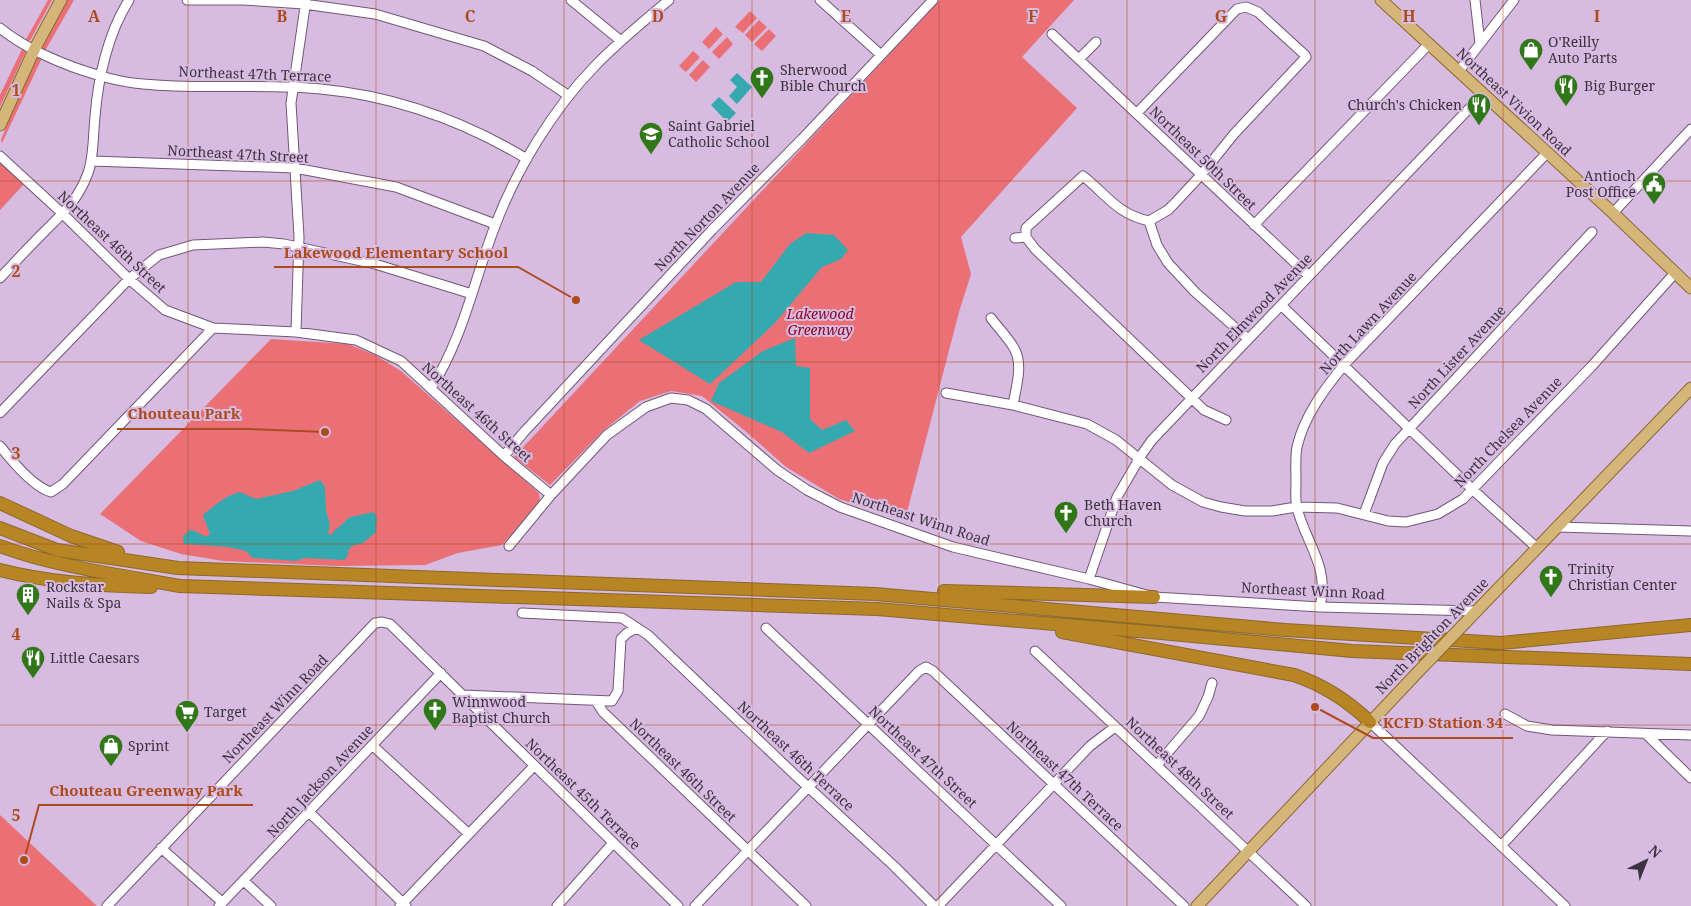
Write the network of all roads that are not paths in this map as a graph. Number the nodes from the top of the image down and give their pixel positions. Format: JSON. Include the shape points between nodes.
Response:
{"nodes":[{"id":1,"x":61,"y":0,"type":"edge"},
{"id":2,"x":129,"y":0,"type":"edge"},
{"id":3,"x":187,"y":0,"type":"edge"},
{"id":4,"x":243,"y":0,"type":"edge"},
{"id":5,"x":571,"y":0,"type":"edge"},
{"id":6,"x":669,"y":0,"type":"edge"},
{"id":7,"x":820,"y":0,"type":"edge"},
{"id":8,"x":932,"y":0,"type":"edge"},
{"id":9,"x":1381,"y":0,"type":"edge"},
{"id":10,"x":1475,"y":0,"type":"edge"},
{"id":11,"x":1514,"y":0,"type":"edge"},
{"id":12,"x":305,"y":2,"type":"edge"},
{"id":13,"x":0,"y":28,"type":"edge"},
{"id":14,"x":1052,"y":34,"type":"dead end"},
{"id":15,"x":622,"y":41,"type":"junction"},
{"id":16,"x":1096,"y":42,"type":"dead end"},
{"id":17,"x":1480,"y":43,"type":"junction"},
{"id":18,"x":1428,"y":45,"type":"junction"},
{"id":19,"x":34,"y":50,"type":"junction"},
{"id":20,"x":881,"y":55,"type":"junction"},
{"id":21,"x":1080,"y":59,"type":"junction"},
{"id":22,"x":1459,"y":71,"type":"junction"},
{"id":23,"x":99,"y":77,"type":"junction"},
{"id":24,"x":293,"y":87,"type":"junction"},
{"id":25,"x":1483,"y":94,"type":"junction"},
{"id":26,"x":569,"y":96,"type":"junction"},
{"id":27,"x":1137,"y":113,"type":"junction"},
{"id":28,"x":0,"y":125,"type":"edge"},
{"id":29,"x":1691,"y":129,"type":"edge"},
{"id":30,"x":1547,"y":153,"type":"junction"},
{"id":31,"x":0,"y":156,"type":"edge"},
{"id":32,"x":527,"y":159,"type":"junction"},
{"id":33,"x":92,"y":161,"type":"junction"},
{"id":34,"x":295,"y":168,"type":"junction"},
{"id":35,"x":1201,"y":175,"type":"junction"},
{"id":36,"x":1613,"y":213,"type":"junction"},
{"id":37,"x":64,"y":214,"type":"junction"},
{"id":38,"x":1149,"y":220,"type":"junction"},
{"id":39,"x":495,"y":224,"type":"junction"},
{"id":40,"x":1254,"y":225,"type":"junction"},
{"id":41,"x":1592,"y":232,"type":"dead end"},
{"id":42,"x":1026,"y":237,"type":"junction"},
{"id":43,"x":1014,"y":238,"type":"dead end"},
{"id":44,"x":299,"y":246,"type":"junction"},
{"id":45,"x":1675,"y":273,"type":"junction"},
{"id":46,"x":1309,"y":276,"type":"junction"},
{"id":47,"x":0,"y":278,"type":"edge"},
{"id":48,"x":129,"y":279,"type":"junction"},
{"id":49,"x":1691,"y":288,"type":"edge"},
{"id":50,"x":472,"y":294,"type":"junction"},
{"id":51,"x":1281,"y":305,"type":"junction"},
{"id":52,"x":991,"y":318,"type":"dead end"},
{"id":53,"x":213,"y":328,"type":"junction"},
{"id":54,"x":296,"y":332,"type":"junction"},
{"id":55,"x":1248,"y":339,"type":"junction"},
{"id":56,"x":1345,"y":364,"type":"junction"},
{"id":57,"x":431,"y":388,"type":"junction"},
{"id":58,"x":1691,"y":388,"type":"edge"},
{"id":59,"x":946,"y":394,"type":"dead end"},
{"id":60,"x":1192,"y":398,"type":"junction"},
{"id":61,"x":1013,"y":404,"type":"junction"},
{"id":62,"x":0,"y":413,"type":"edge"},
{"id":63,"x":1226,"y":420,"type":"dead end"},
{"id":64,"x":1410,"y":428,"type":"junction"},
{"id":65,"x":0,"y":446,"type":"edge"},
{"id":66,"x":504,"y":456,"type":"junction"},
{"id":67,"x":1139,"y":458,"type":"junction"},
{"id":68,"x":1472,"y":489,"type":"junction"},
{"id":69,"x":551,"y":495,"type":"junction"},
{"id":70,"x":0,"y":503,"type":"edge"},
{"id":71,"x":1296,"y":507,"type":"junction"},
{"id":72,"x":1364,"y":514,"type":"junction"},
{"id":73,"x":1558,"y":527,"type":"junction"},
{"id":74,"x":0,"y":528,"type":"edge"},
{"id":75,"x":1691,"y":531,"type":"edge"},
{"id":76,"x":0,"y":546,"type":"edge"},
{"id":77,"x":509,"y":546,"type":"dead end"},
{"id":78,"x":1538,"y":548,"type":"junction"},
{"id":79,"x":178,"y":568,"type":"junction"},
{"id":80,"x":0,"y":570,"type":"edge"},
{"id":81,"x":1089,"y":579,"type":"junction"},
{"id":82,"x":180,"y":586,"type":"junction"},
{"id":83,"x":875,"y":594,"type":"junction"},
{"id":84,"x":1154,"y":597,"type":"junction"},
{"id":85,"x":1320,"y":607,"type":"junction"},
{"id":86,"x":1475,"y":612,"type":"junction"},
{"id":87,"x":522,"y":613,"type":"dead end"},
{"id":88,"x":1008,"y":621,"type":"junction"},
{"id":89,"x":382,"y":622,"type":"joint"},
{"id":90,"x":1691,"y":626,"type":"edge"},
{"id":91,"x":637,"y":628,"type":"junction"},
{"id":92,"x":766,"y":628,"type":"dead end"},
{"id":93,"x":1035,"y":651,"type":"dead end"},
{"id":94,"x":1691,"y":664,"type":"edge"},
{"id":95,"x":441,"y":673,"type":"junction"},
{"id":96,"x":1212,"y":683,"type":"dead end"},
{"id":97,"x":463,"y":695,"type":"junction"},
{"id":98,"x":596,"y":702,"type":"junction"},
{"id":99,"x":1506,"y":714,"type":"dead end"},
{"id":100,"x":1370,"y":722,"type":"junction"},
{"id":101,"x":868,"y":725,"type":"junction"},
{"id":102,"x":1115,"y":727,"type":"junction"},
{"id":103,"x":1607,"y":731,"type":"junction"},
{"id":104,"x":1646,"y":734,"type":"junction"},
{"id":105,"x":1691,"y":735,"type":"edge"},
{"id":106,"x":372,"y":745,"type":"junction"},
{"id":107,"x":1157,"y":765,"type":"junction"},
{"id":108,"x":534,"y":766,"type":"junction"},
{"id":109,"x":1691,"y":778,"type":"edge"},
{"id":110,"x":1054,"y":784,"type":"junction"},
{"id":111,"x":808,"y":787,"type":"junction"},
{"id":112,"x":309,"y":812,"type":"junction"},
{"id":113,"x":469,"y":834,"type":"junction"},
{"id":114,"x":614,"y":843,"type":"junction"},
{"id":115,"x":997,"y":846,"type":"junction"},
{"id":116,"x":1501,"y":846,"type":"junction"},
{"id":117,"x":161,"y":848,"type":"junction"},
{"id":118,"x":748,"y":851,"type":"junction"},
{"id":119,"x":1249,"y":851,"type":"junction"},
{"id":120,"x":244,"y":881,"type":"junction"},
{"id":121,"x":220,"y":904,"type":"edge"},
{"id":122,"x":403,"y":905,"type":"edge"},
{"id":123,"x":107,"y":906,"type":"edge"},
{"id":124,"x":271,"y":906,"type":"edge"},
{"id":125,"x":557,"y":906,"type":"edge"},
{"id":126,"x":678,"y":906,"type":"edge"},
{"id":127,"x":695,"y":906,"type":"edge"},
{"id":128,"x":806,"y":906,"type":"edge"},
{"id":129,"x":936,"y":906,"type":"edge"},
{"id":130,"x":1061,"y":906,"type":"edge"},
{"id":131,"x":1184,"y":906,"type":"edge"},
{"id":132,"x":1197,"y":906,"type":"edge"},
{"id":133,"x":1306,"y":906,"type":"edge"},
{"id":134,"x":1565,"y":906,"type":"edge"}],
"edges":[{"from":1,"to":19,"type":"main road"},
{"from":2,"to":23,"type":"street","via":[[113,34]]},
{"from":3,"to":4,"type":"street"},
{"from":4,"to":12,"type":"street"},
{"from":5,"to":15,"type":"street"},
{"from":6,"to":15,"type":"street"},
{"from":7,"to":20,"type":"street"},
{"from":8,"to":20,"type":"street","name":"North Norton Avenue"},
{"from":9,"to":18,"type":"main road","name":"Northeast Vivion Road"},
{"from":10,"to":17,"type":"street"},
{"from":11,"to":17,"type":"street"},
{"from":12,"to":24,"type":"street"},
{"from":12,"to":26,"type":"street","via":[[375,14],[484,46],[532,71]]},
{"from":13,"to":19,"type":"street","name":"Northeast 47th Terrace"},
{"from":14,"to":21,"type":"street","name":"Northeast 50th Street"},
{"from":15,"to":26,"type":"street","via":[[594,66]]},
{"from":16,"to":21,"type":"street"},
{"from":17,"to":22,"type":"street"},
{"from":18,"to":22,"type":"main road","name":"Northeast Vivion Road"},
{"from":18,"to":40,"type":"street"},
{"from":19,"to":23,"type":"street","name":"Northeast 47th Terrace"},
{"from":19,"to":28,"type":"main road"},
{"from":20,"to":66,"type":"street","name":"North Norton Avenue","via":[[712,230]]},
{"from":21,"to":27,"type":"street","name":"Northeast 50th Street"},
{"from":22,"to":25,"type":"main road","name":"Northeast Vivion Road"},
{"from":23,"to":24,"type":"street","name":"Northeast 47th Terrace","via":[[142,84]]},
{"from":23,"to":33,"type":"street"},
{"from":24,"to":32,"type":"street","name":"Northeast 47th Terrace","via":[[347,92],[423,111],[472,130]]},
{"from":24,"to":34,"type":"street"},
{"from":25,"to":30,"type":"main road","name":"Northeast Vivion Road"},
{"from":25,"to":46,"type":"street","name":"North Elmwood Avenue"},
{"from":26,"to":32,"type":"street"},
{"from":27,"to":35,"type":"street","name":"Northeast 50th Street"},
{"from":27,"to":35,"type":"street","via":[[1237,9],[1246,6],[1258,12],[1309,57],[1234,134]]},
{"from":29,"to":36,"type":"street"},
{"from":30,"to":36,"type":"main road","name":"Northeast Vivion Road"},
{"from":30,"to":56,"type":"street","name":"North Lawn Avenue"},
{"from":31,"to":37,"type":"street","name":"Northeast 46th Street"},
{"from":32,"to":39,"type":"street"},
{"from":33,"to":34,"type":"street","name":"Northeast 47th Street"},
{"from":33,"to":37,"type":"street","via":[[78,195]]},
{"from":34,"to":39,"type":"street","name":"Northeast 47th Street","via":[[396,187]]},
{"from":34,"to":44,"type":"street"},
{"from":35,"to":38,"type":"street","via":[[1168,210]]},
{"from":35,"to":40,"type":"street","name":"Northeast 50th Street"},
{"from":36,"to":45,"type":"main road","name":"Northeast Vivion Road"},
{"from":37,"to":47,"type":"street"},
{"from":37,"to":48,"type":"street","name":"Northeast 46th Street"},
{"from":38,"to":42,"type":"street","via":[[1121,210],[1083,176],[1026,228]]},
{"from":38,"to":55,"type":"street","via":[[1157,245],[1168,263]]},
{"from":39,"to":50,"type":"street"},
{"from":40,"to":46,"type":"street","name":"Northeast 50th Street"},
{"from":41,"to":64,"type":"street","name":"North Lister Avenue"},
{"from":42,"to":43,"type":"street"},
{"from":42,"to":60,"type":"street","via":[[1034,249]]},
{"from":44,"to":48,"type":"street","via":[[263,242],[193,244],[159,255]]},
{"from":44,"to":50,"type":"street","via":[[375,264]]},
{"from":44,"to":54,"type":"street"},
{"from":45,"to":49,"type":"main road","name":"Northeast Vivion Road"},
{"from":45,"to":68,"type":"street","name":"North Chelsea Avenue","via":[[1591,367]]},
{"from":46,"to":51,"type":"street","name":"North Elmwood Avenue"},
{"from":48,"to":53,"type":"street","name":"Northeast 46th Street","via":[[165,310]]},
{"from":48,"to":62,"type":"street"},
{"from":50,"to":57,"type":"street","via":[[452,350]]},
{"from":51,"to":55,"type":"street","name":"North Elmwood Avenue"},
{"from":51,"to":56,"type":"street"},
{"from":52,"to":61,"type":"street","via":[[1017,356],[1019,368]]},
{"from":53,"to":54,"type":"street","name":"Northeast 46th Street"},
{"from":53,"to":65,"type":"street","via":[[64,484],[51,492],[42,490]]},
{"from":54,"to":57,"type":"street","name":"Northeast 46th Street","via":[[356,340],[401,361]]},
{"from":55,"to":60,"type":"street","name":"North Elmwood Avenue"},
{"from":56,"to":64,"type":"street"},
{"from":56,"to":71,"type":"street","name":"North Lawn Avenue","via":[[1319,398],[1301,434],[1295,462]]},
{"from":57,"to":66,"type":"street","name":"Northeast 46th Street"},
{"from":58,"to":73,"type":"main road","name":"North Brighton Avenue"},
{"from":59,"to":61,"type":"street","name":"North Chelsea Avenue"},
{"from":60,"to":63,"type":"street","via":[[1204,410]]},
{"from":60,"to":67,"type":"street","name":"North Elmwood Avenue"},
{"from":61,"to":67,"type":"street","name":"North Chelsea Avenue","via":[[1087,424]]},
{"from":64,"to":68,"type":"street"},
{"from":64,"to":72,"type":"street","name":"North Lister Avenue","via":[[1387,457]]},
{"from":66,"to":69,"type":"street","name":"Northeast 46th Street"},
{"from":67,"to":71,"type":"street","name":"North Chelsea Avenue","via":[[1172,485],[1203,502],[1245,511]]},
{"from":67,"to":81,"type":"street","name":"North Elmwood Avenue","via":[[1117,497]]},
{"from":68,"to":72,"type":"street","name":"North Chelsea Avenue","via":[[1448,509],[1417,520],[1388,520]]},
{"from":68,"to":78,"type":"street"},
{"from":69,"to":77,"type":"street","name":"Northeast Winn Road"},
{"from":69,"to":81,"type":"street","name":"Northeast Winn Road","via":[[607,435],[646,407],[671,398],[688,400],[706,409],[776,470],[840,507],[954,547]]},
{"from":70,"to":79,"type":"highway","via":[[86,542]]},
{"from":71,"to":72,"type":"street","name":"North Chelsea Avenue","via":[[1346,509]]},
{"from":71,"to":85,"type":"street","name":"North Lawn Avenue","via":[[1324,586]]},
{"from":73,"to":75,"type":"street"},
{"from":73,"to":78,"type":"main road","name":"North Brighton Avenue"},
{"from":74,"to":79,"type":"highway","via":[[57,550]]},
{"from":76,"to":82,"type":"highway","via":[[101,572]]},
{"from":78,"to":86,"type":"main road","name":"North Brighton Avenue"},
{"from":79,"to":83,"type":"highway"},
{"from":80,"to":82,"type":"highway","via":[[131,587]]},
{"from":81,"to":84,"type":"street","name":"Northeast Winn Road"},
{"from":82,"to":88,"type":"highway","via":[[877,609]]},
{"from":83,"to":84,"type":"highway","via":[[900,590]]},
{"from":83,"to":90,"type":"highway","via":[[1285,630],[1502,643]]},
{"from":84,"to":85,"type":"street","name":"Northeast Winn Road"},
{"from":85,"to":86,"type":"street","name":"Northeast Winn Road"},
{"from":86,"to":100,"type":"main road","name":"North Brighton Avenue","bridge":true},
{"from":87,"to":91,"type":"street","name":"Northeast 46th Terrace","via":[[622,618]]},
{"from":88,"to":94,"type":"highway","via":[[1352,651]]},
{"from":88,"to":100,"type":"highway","via":[[1294,675],[1339,696]]},
{"from":89,"to":95,"type":"street","name":"Northeast 45th Terrace","via":[[390,624]]},
{"from":89,"to":117,"type":"street","name":"Northeast Winn Road","via":[[375,623]]},
{"from":91,"to":98,"type":"street","via":[[621,639],[617,695],[612,701]]},
{"from":91,"to":111,"type":"street","name":"Northeast 46th Terrace","via":[[666,651]]},
{"from":92,"to":101,"type":"street","name":"Northeast 47th Street"},
{"from":93,"to":102,"type":"street","name":"Northeast 48th Street"},
{"from":95,"to":97,"type":"street","name":"Northeast 45th Terrace"},
{"from":95,"to":106,"type":"street","name":"North Jackson Avenue"},
{"from":96,"to":107,"type":"street","via":[[1199,716]]},
{"from":97,"to":98,"type":"street"},
{"from":97,"to":108,"type":"street","name":"Northeast 45th Terrace"},
{"from":98,"to":118,"type":"street","name":"Northeast 46th Street"},
{"from":99,"to":103,"type":"street","via":[[1527,726]]},
{"from":100,"to":116,"type":"street"},
{"from":100,"to":119,"type":"main road","name":"North Brighton Avenue"},
{"from":101,"to":110,"type":"street","name":"Northeast 47th Terrace","via":[[926,667]]},
{"from":101,"to":111,"type":"street"},
{"from":101,"to":115,"type":"street","name":"Northeast 47th Street"},
{"from":102,"to":107,"type":"street","name":"Northeast 48th Street"},
{"from":102,"to":110,"type":"street","via":[[1090,746]]},
{"from":103,"to":104,"type":"street"},
{"from":103,"to":116,"type":"street"},
{"from":104,"to":105,"type":"street"},
{"from":104,"to":109,"type":"street"},
{"from":106,"to":112,"type":"street","name":"North Jackson Avenue"},
{"from":106,"to":113,"type":"street"},
{"from":107,"to":119,"type":"street","name":"Northeast 48th Street"},
{"from":108,"to":113,"type":"street"},
{"from":108,"to":114,"type":"street","name":"Northeast 45th Terrace"},
{"from":110,"to":115,"type":"street"},
{"from":110,"to":131,"type":"street","name":"Northeast 47th Terrace"},
{"from":111,"to":118,"type":"street"},
{"from":111,"to":129,"type":"street","name":"Northeast 46th Terrace"},
{"from":112,"to":120,"type":"street","name":"North Jackson Avenue"},
{"from":112,"to":122,"type":"street"},
{"from":113,"to":122,"type":"street"},
{"from":114,"to":125,"type":"street"},
{"from":114,"to":126,"type":"street","name":"Northeast 45th Terrace"},
{"from":115,"to":129,"type":"street"},
{"from":115,"to":130,"type":"street","name":"Northeast 47th Street"},
{"from":116,"to":134,"type":"street"},
{"from":117,"to":121,"type":"street"},
{"from":117,"to":123,"type":"street","name":"Northeast Winn Road"},
{"from":118,"to":127,"type":"street"},
{"from":118,"to":128,"type":"street","name":"Northeast 46th Street"},
{"from":119,"to":132,"type":"main road","name":"North Brighton Avenue"},
{"from":119,"to":133,"type":"street","name":"Northeast 48th Street"},
{"from":120,"to":121,"type":"street","name":"North Jackson Avenue"},
{"from":120,"to":124,"type":"street"}]}
